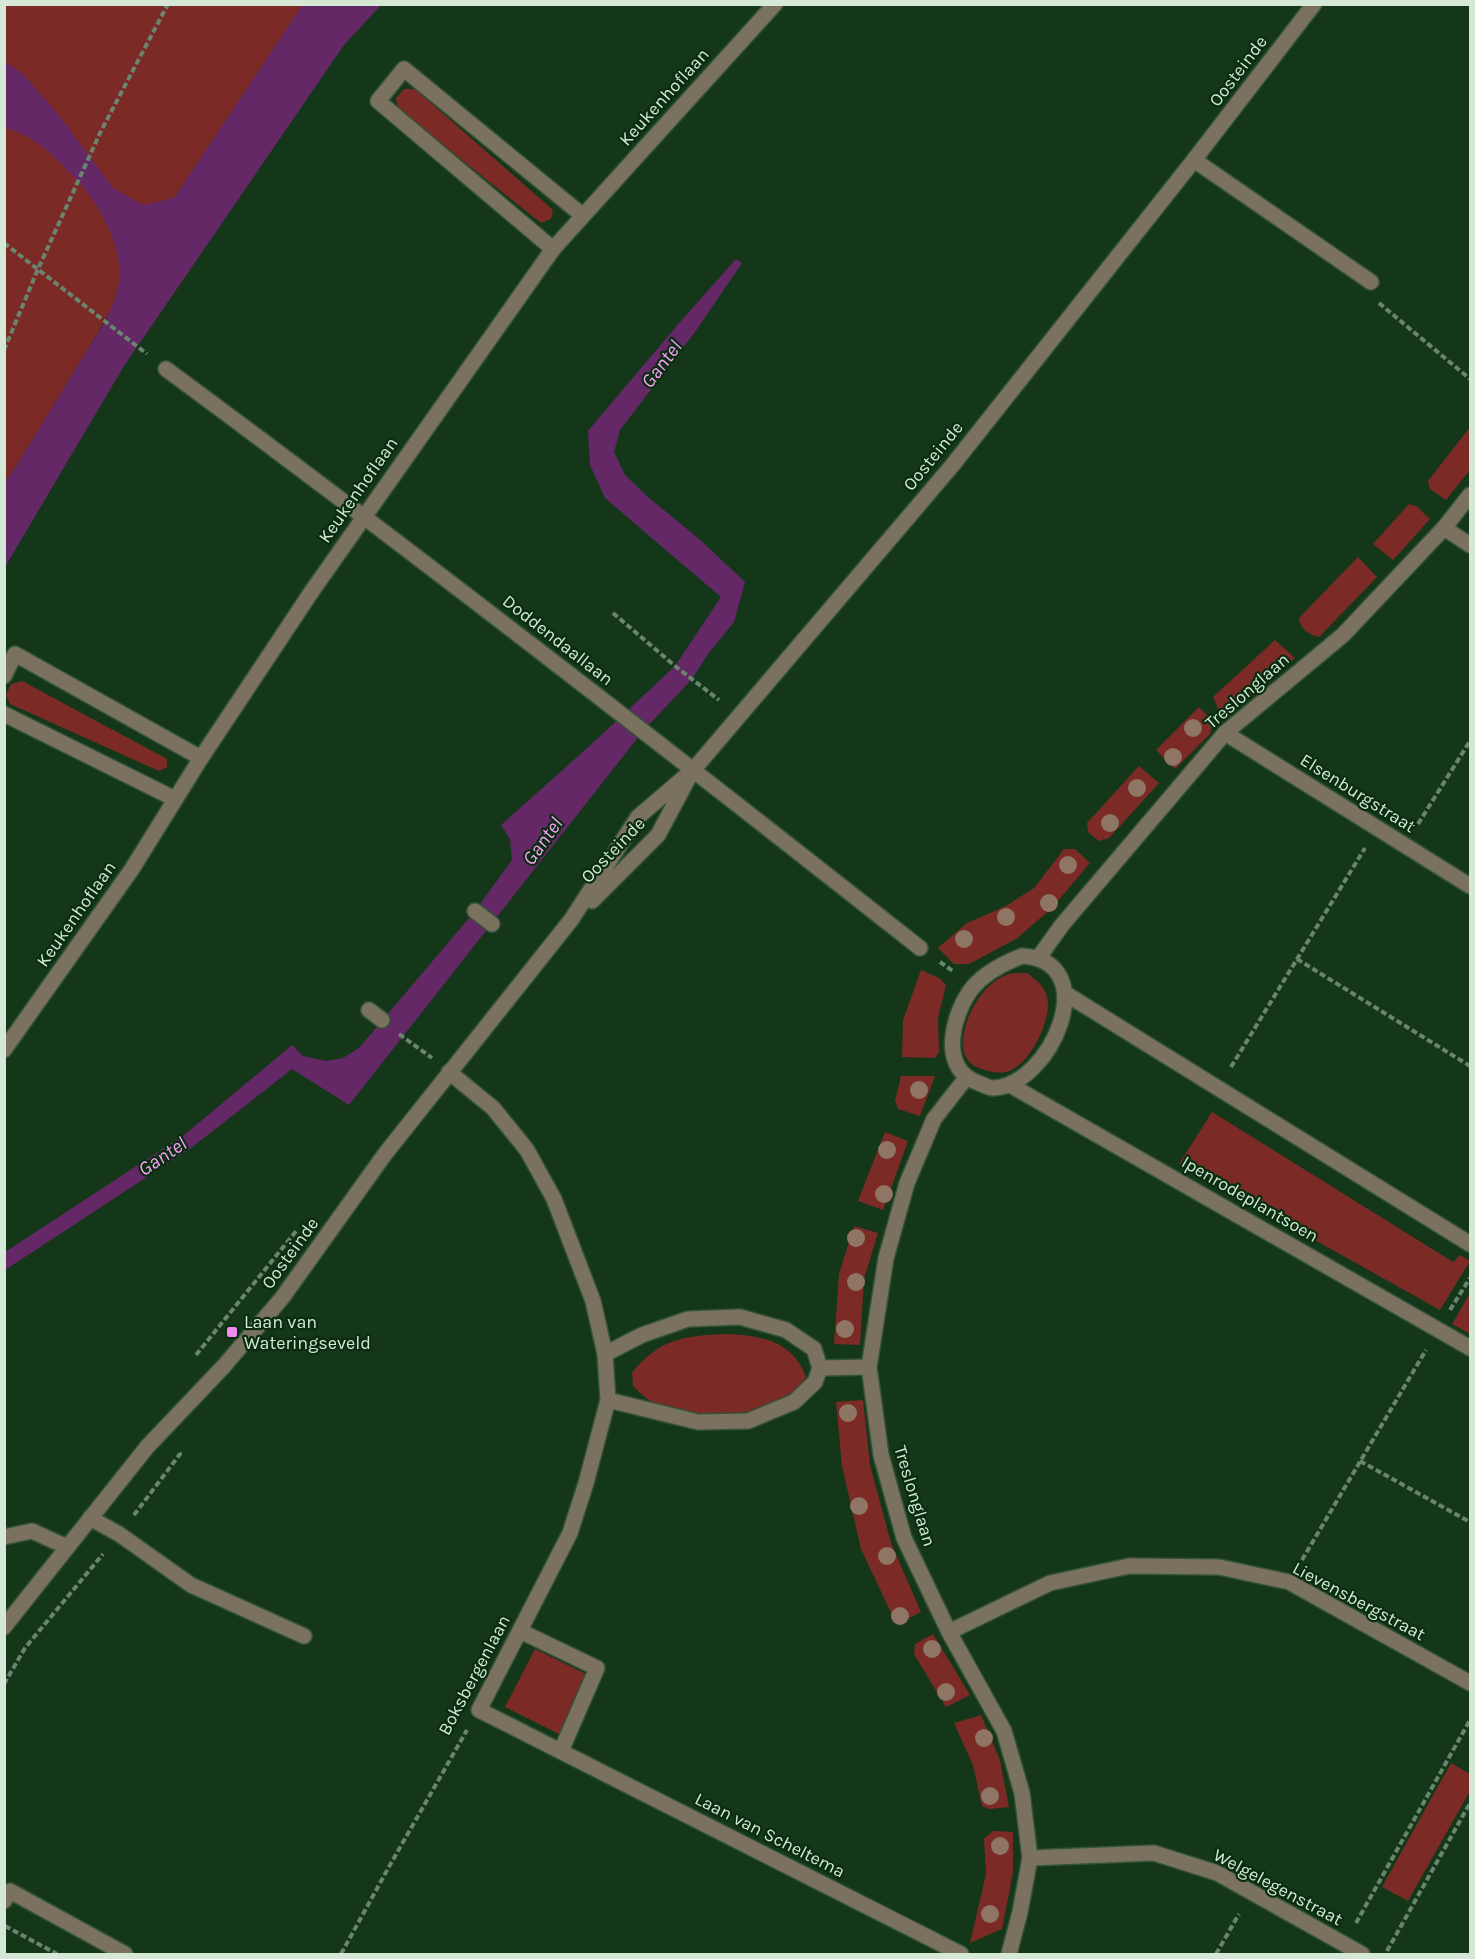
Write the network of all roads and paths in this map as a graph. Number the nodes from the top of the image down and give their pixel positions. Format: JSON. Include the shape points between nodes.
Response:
{"nodes":[{"id":1,"x":168,"y":4,"type":"edge"},
{"id":2,"x":1314,"y":4,"type":"edge"},
{"id":3,"x":775,"y":5,"type":"edge"},
{"id":4,"x":1194,"y":160,"type":"junction"},
{"id":5,"x":582,"y":215,"type":"junction"},
{"id":6,"x":4,"y":243,"type":"edge"},
{"id":7,"x":553,"y":249,"type":"junction"},
{"id":8,"x":38,"y":269,"type":"junction"},
{"id":9,"x":1371,"y":282,"type":"joint"},
{"id":10,"x":4,"y":350,"type":"edge"},
{"id":11,"x":149,"y":356,"type":"dead end"},
{"id":12,"x":166,"y":369,"type":"dead end"},
{"id":13,"x":1470,"y":379,"type":"edge"},
{"id":14,"x":1470,"y":495,"type":"edge"},
{"id":15,"x":364,"y":515,"type":"junction"},
{"id":16,"x":1444,"y":528,"type":"junction"},
{"id":17,"x":1470,"y":545,"type":"edge"},
{"id":18,"x":613,"y":613,"type":"dead end"},
{"id":19,"x":4,"y":676,"type":"edge"},
{"id":20,"x":4,"y":714,"type":"edge"},
{"id":21,"x":739,"y":716,"type":"junction"},
{"id":22,"x":1225,"y":733,"type":"junction"},
{"id":23,"x":1470,"y":741,"type":"edge"},
{"id":24,"x":201,"y":758,"type":"junction"},
{"id":25,"x":694,"y":770,"type":"junction"},
{"id":26,"x":175,"y":799,"type":"junction"},
{"id":27,"x":1377,"y":828,"type":"junction"},
{"id":28,"x":1405,"y":845,"type":"junction"},
{"id":29,"x":1470,"y":886,"type":"edge"},
{"id":30,"x":474,"y":911,"type":"dead end"},
{"id":31,"x":571,"y":920,"type":"junction"},
{"id":32,"x":492,"y":924,"type":"dead end"},
{"id":33,"x":920,"y":948,"type":"joint"},
{"id":34,"x":1039,"y":957,"type":"junction"},
{"id":35,"x":1297,"y":959,"type":"junction"},
{"id":36,"x":974,"y":987,"type":"junction"},
{"id":37,"x":1066,"y":994,"type":"junction"},
{"id":38,"x":369,"y":1010,"type":"dead end"},
{"id":39,"x":382,"y":1020,"type":"dead end"},
{"id":40,"x":404,"y":1037,"type":"dead end"},
{"id":41,"x":4,"y":1050,"type":"edge"},
{"id":42,"x":1470,"y":1066,"type":"edge"},
{"id":43,"x":449,"y":1072,"type":"junction"},
{"id":44,"x":966,"y":1078,"type":"junction"},
{"id":45,"x":1010,"y":1084,"type":"junction"},
{"id":46,"x":1218,"y":1088,"type":"junction"},
{"id":47,"x":298,"y":1228,"type":"dead end"},
{"id":48,"x":1470,"y":1244,"type":"edge"},
{"id":49,"x":1470,"y":1278,"type":"edge"},
{"id":50,"x":1438,"y":1329,"type":"junction"},
{"id":51,"x":1470,"y":1348,"type":"edge"},
{"id":52,"x":605,"y":1354,"type":"junction"},
{"id":53,"x":196,"y":1356,"type":"dead end"},
{"id":54,"x":869,"y":1367,"type":"junction"},
{"id":55,"x":820,"y":1368,"type":"junction"},
{"id":56,"x":609,"y":1401,"type":"junction"},
{"id":57,"x":1360,"y":1461,"type":"junction"},
{"id":58,"x":90,"y":1518,"type":"junction"},
{"id":59,"x":1470,"y":1522,"type":"edge"},
{"id":60,"x":4,"y":1537,"type":"edge"},
{"id":61,"x":67,"y":1547,"type":"junction"},
{"id":62,"x":1289,"y":1582,"type":"junction"},
{"id":63,"x":4,"y":1627,"type":"edge"},
{"id":64,"x":519,"y":1631,"type":"junction"},
{"id":65,"x":949,"y":1632,"type":"junction"},
{"id":66,"x":304,"y":1636,"type":"dead end"},
{"id":67,"x":1470,"y":1683,"type":"edge"},
{"id":68,"x":479,"y":1710,"type":"junction"},
{"id":69,"x":1470,"y":1720,"type":"edge"},
{"id":70,"x":561,"y":1751,"type":"junction"},
{"id":71,"x":1470,"y":1803,"type":"edge"},
{"id":72,"x":1030,"y":1858,"type":"junction"},
{"id":73,"x":1250,"y":1892,"type":"junction"},
{"id":74,"x":4,"y":1901,"type":"edge"},
{"id":75,"x":4,"y":1926,"type":"edge"},
{"id":76,"x":1344,"y":1945,"type":"junction"},
{"id":77,"x":57,"y":1954,"type":"edge"},
{"id":78,"x":125,"y":1954,"type":"edge"},
{"id":79,"x":341,"y":1954,"type":"edge"},
{"id":80,"x":961,"y":1954,"type":"edge"},
{"id":81,"x":1008,"y":1954,"type":"edge"},
{"id":82,"x":1216,"y":1954,"type":"edge"},
{"id":83,"x":1362,"y":1954,"type":"edge"},
{"id":84,"x":1385,"y":1954,"type":"edge"}],
"edges":[{"from":1,"to":8,"type":"path","via":[[101,131]]},
{"from":2,"to":4,"type":"street","name":"Oosteinde"},
{"from":3,"to":5,"type":"street","name":"Keukenhoflaan"},
{"from":4,"to":9,"type":"street"},
{"from":4,"to":21,"type":"street","name":"Oosteinde","via":[[951,467]]},
{"from":5,"to":7,"type":"street","name":"Keukenhoflaan"},
{"from":5,"to":7,"type":"street","via":[[404,69],[378,100]]},
{"from":6,"to":8,"type":"path"},
{"from":7,"to":15,"type":"street","name":"Keukenhoflaan"},
{"from":8,"to":10,"type":"path"},
{"from":8,"to":11,"type":"path"},
{"from":9,"to":13,"type":"path","via":[[1375,301]]},
{"from":12,"to":15,"type":"street","name":"Doddendaallaan"},
{"from":14,"to":16,"type":"street","name":"Treslonglaan"},
{"from":15,"to":24,"type":"street","name":"Keukenhoflaan"},
{"from":15,"to":25,"type":"street","name":"Doddendaallaan"},
{"from":16,"to":17,"type":"street"},
{"from":16,"to":22,"type":"street","name":"Treslonglaan","via":[[1343,635]]},
{"from":18,"to":21,"type":"path"},
{"from":19,"to":24,"type":"street","via":[[15,654]]},
{"from":20,"to":26,"type":"street"},
{"from":21,"to":25,"type":"street","name":"Oosteinde"},
{"from":22,"to":27,"type":"street","name":"Elsenburgstraat"},
{"from":22,"to":34,"type":"street","name":"Treslonglaan"},
{"from":23,"to":28,"type":"path"},
{"from":24,"to":26,"type":"street","name":"Keukenhoflaan"},
{"from":25,"to":31,"type":"street","name":"Oosteinde","via":[[638,818]]},
{"from":25,"to":31,"type":"street","name":"Oosteinde","via":[[658,835]]},
{"from":25,"to":33,"type":"street","name":"Doddendaallaan"},
{"from":26,"to":41,"type":"street","name":"Keukenhoflaan","via":[[132,868]]},
{"from":27,"to":28,"type":"street","name":"Elsenburgstraat"},
{"from":27,"to":35,"type":"path"},
{"from":28,"to":29,"type":"street","name":"Elsenburgstraat"},
{"from":30,"to":32,"type":"street"},
{"from":31,"to":43,"type":"street","name":"Oosteinde"},
{"from":33,"to":36,"type":"path"},
{"from":34,"to":36,"type":"street","via":[[1022,956],[1000,964]]},
{"from":34,"to":37,"type":"street","via":[[1053,966]]},
{"from":35,"to":42,"type":"path"},
{"from":35,"to":46,"type":"path"},
{"from":36,"to":44,"type":"street","via":[[960,1008],[952,1037],[954,1060]]},
{"from":37,"to":45,"type":"street","via":[[1063,1018],[1044,1055],[1030,1071]]},
{"from":37,"to":46,"type":"street"},
{"from":38,"to":39,"type":"street"},
{"from":40,"to":43,"type":"path"},
{"from":43,"to":52,"type":"street","via":[[493,1108],[527,1150],[554,1199],[593,1301]]},
{"from":43,"to":58,"type":"street","name":"Oosteinde","via":[[282,1298],[147,1447]]},
{"from":44,"to":45,"type":"street","via":[[991,1088]]},
{"from":44,"to":54,"type":"street","name":"Treslonglaan","via":[[934,1119],[907,1183],[886,1258]]},
{"from":45,"to":50,"type":"street","name":"Ipenrodeplantsoen"},
{"from":46,"to":48,"type":"street"},
{"from":47,"to":53,"type":"path"},
{"from":49,"to":50,"type":"path"},
{"from":50,"to":51,"type":"street","name":"Ipenrodeplantsoen"},
{"from":50,"to":57,"type":"path"},
{"from":52,"to":55,"type":"street","via":[[642,1335],[688,1319],[740,1317],[786,1330],[814,1349]]},
{"from":52,"to":56,"type":"street"},
{"from":54,"to":55,"type":"street"},
{"from":54,"to":65,"type":"street","name":"Treslonglaan","via":[[881,1455],[904,1538]]},
{"from":55,"to":56,"type":"street","via":[[816,1382],[794,1402],[747,1421],[698,1422]]},
{"from":56,"to":64,"type":"street","name":"Boksbergenlaan","via":[[570,1533]]},
{"from":57,"to":59,"type":"path"},
{"from":57,"to":62,"type":"path"},
{"from":58,"to":61,"type":"street","name":"Oosteinde"},
{"from":58,"to":66,"type":"street","via":[[190,1585]]},
{"from":60,"to":61,"type":"street","via":[[32,1531]]},
{"from":61,"to":63,"type":"street","name":"Oosteinde"},
{"from":62,"to":65,"type":"street","name":"Lievensbergstraat","via":[[1219,1567],[1129,1566],[1050,1583]]},
{"from":62,"to":67,"type":"street","name":"Lievensbergstraat"},
{"from":64,"to":68,"type":"street","name":"Boksbergenlaan"},
{"from":64,"to":70,"type":"street","via":[[597,1668]]},
{"from":65,"to":72,"type":"street","name":"Treslonglaan","via":[[1004,1731],[1022,1793]]},
{"from":68,"to":70,"type":"street","name":"Laan van Scheltema"},
{"from":68,"to":79,"type":"path","name":"Boksbergenlaan"},
{"from":69,"to":76,"type":"path"},
{"from":70,"to":80,"type":"street","name":"Laan van Scheltema"},
{"from":71,"to":84,"type":"path"},
{"from":72,"to":73,"type":"street","name":"Welgelegenstraat","via":[[1154,1853],[1217,1873]]},
{"from":72,"to":81,"type":"street","name":"Treslonglaan"},
{"from":73,"to":76,"type":"street","name":"Welgelegenstraat"},
{"from":73,"to":82,"type":"path"},
{"from":74,"to":78,"type":"street","via":[[10,1891]]},
{"from":75,"to":77,"type":"path"},
{"from":76,"to":83,"type":"street","name":"Welgelegenstraat"}]}
